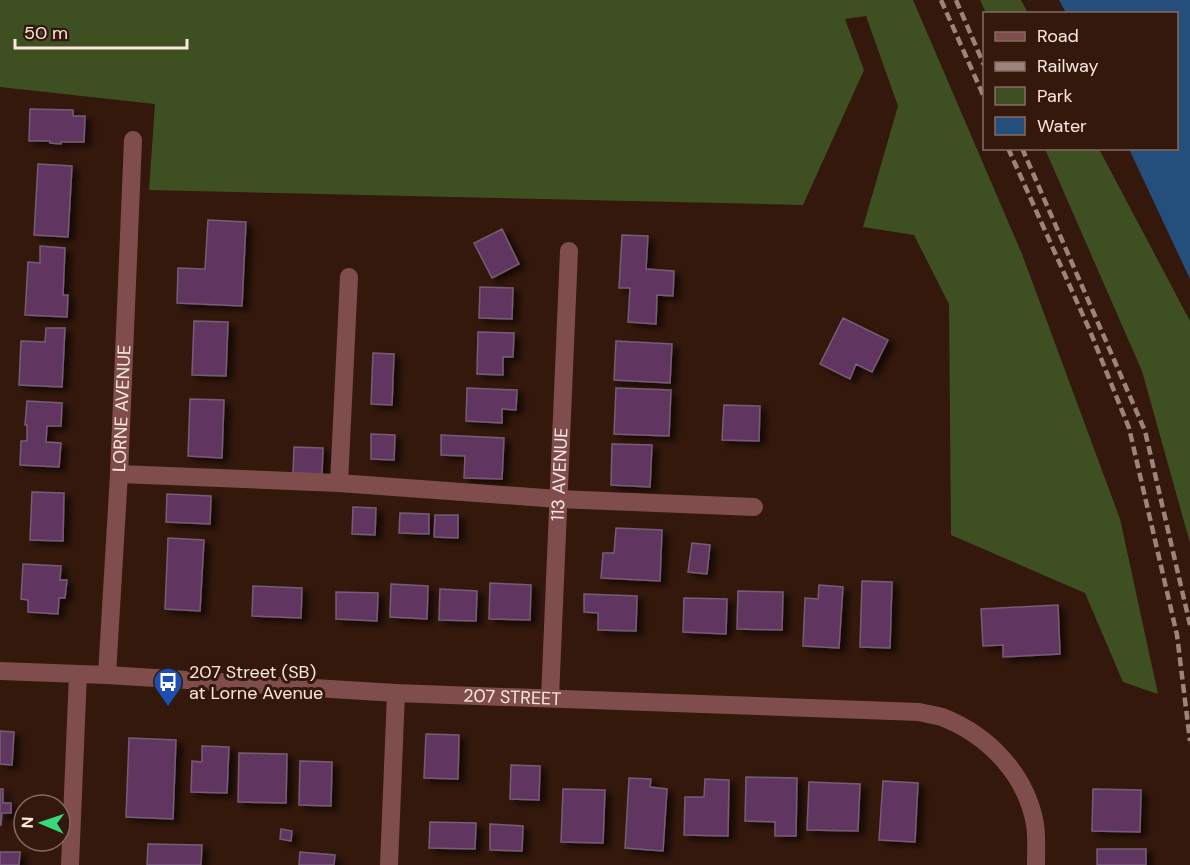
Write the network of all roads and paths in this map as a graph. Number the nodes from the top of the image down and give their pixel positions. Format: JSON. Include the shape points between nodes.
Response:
{"nodes":[{"id":1,"x":134,"y":141,"type":"dead end"},
{"id":2,"x":569,"y":251,"type":"dead end"},
{"id":3,"x":349,"y":277,"type":"dead end"},
{"id":4,"x":119,"y":474,"type":"junction"},
{"id":5,"x":339,"y":483,"type":"junction"},
{"id":6,"x":558,"y":499,"type":"junction"},
{"id":7,"x":754,"y":507,"type":"dead end"},
{"id":8,"x":0,"y":670,"type":"edge"},
{"id":9,"x":78,"y":674,"type":"junction"},
{"id":10,"x":107,"y":675,"type":"junction"},
{"id":11,"x":396,"y":693,"type":"junction"},
{"id":12,"x":550,"y":698,"type":"junction"},
{"id":13,"x":70,"y":865,"type":"edge"},
{"id":14,"x":389,"y":865,"type":"edge"},
{"id":15,"x":1036,"y":865,"type":"edge"}],
"edges":[{"from":1,"to":4,"type":"street","name":"LORNE AVENUE"},
{"from":2,"to":6,"type":"street","name":"113 AVENUE"},
{"from":3,"to":5,"type":"street"},
{"from":4,"to":5,"type":"street"},
{"from":4,"to":10,"type":"street","name":"LORNE AVENUE"},
{"from":5,"to":6,"type":"street"},
{"from":6,"to":7,"type":"street"},
{"from":6,"to":12,"type":"street","name":"113 AVENUE"},
{"from":8,"to":9,"type":"street","name":"207 STREET"},
{"from":9,"to":10,"type":"street","name":"207 STREET"},
{"from":9,"to":13,"type":"street"},
{"from":10,"to":11,"type":"street","name":"207 STREET"},
{"from":11,"to":12,"type":"street","name":"207 STREET"},
{"from":11,"to":14,"type":"street"},
{"from":12,"to":15,"type":"street","name":"207 STREET","via":[[919,712],[940,717],[977,735],[1008,764],[1032,810]]}]}
